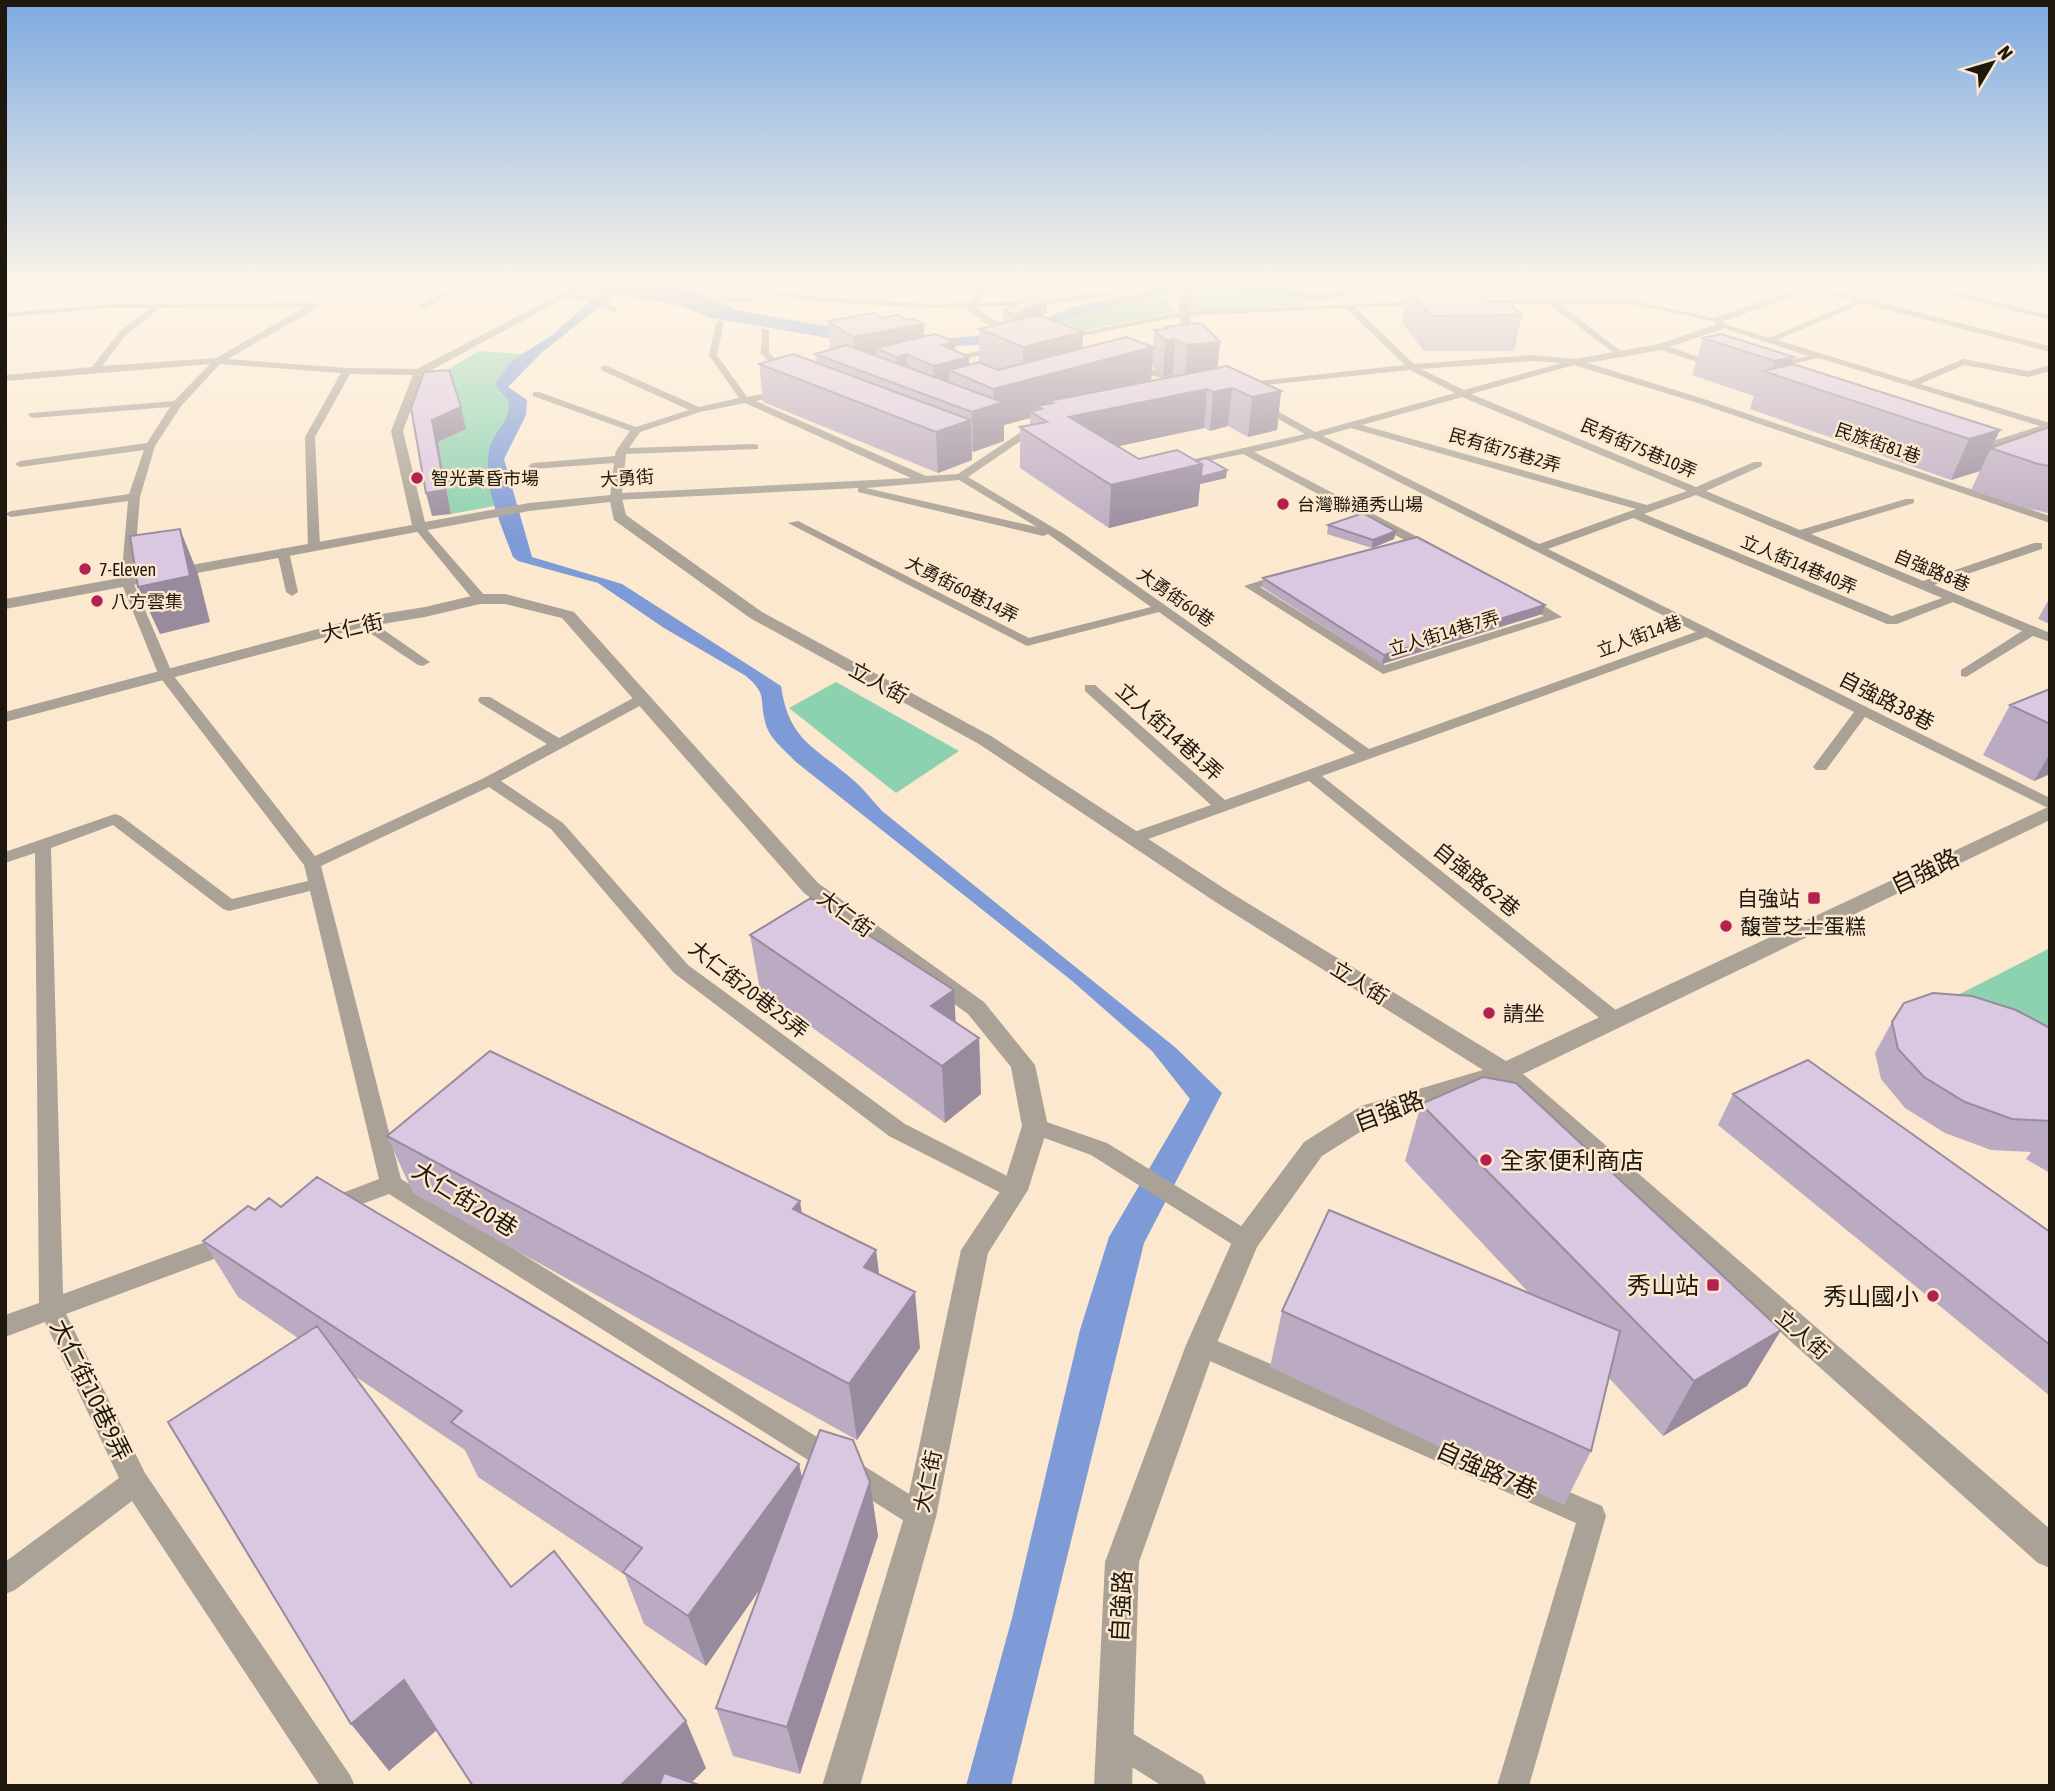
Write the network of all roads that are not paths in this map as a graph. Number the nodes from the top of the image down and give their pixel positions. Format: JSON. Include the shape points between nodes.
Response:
{"nodes":[{"id":1,"x":94,"y":369,"type":"joint"},
{"id":2,"x":101,"y":369,"type":"edge"},
{"id":3,"x":211,"y":369,"type":"edge"},
{"id":4,"x":316,"y":369,"type":"edge"},
{"id":5,"x":425,"y":369,"type":"edge"},
{"id":6,"x":605,"y":369,"type":"edge"},
{"id":7,"x":722,"y":369,"type":"edge"},
{"id":8,"x":781,"y":369,"type":"edge"},
{"id":9,"x":1139,"y":369,"type":"edge"},
{"id":10,"x":1408,"y":369,"type":"edge"},
{"id":11,"x":1414,"y":369,"type":"edge"},
{"id":12,"x":1553,"y":369,"type":"edge"},
{"id":13,"x":1596,"y":369,"type":"edge"},
{"id":14,"x":1729,"y":369,"type":"edge"},
{"id":15,"x":1768,"y":369,"type":"edge"},
{"id":16,"x":1864,"y":369,"type":"edge"},
{"id":17,"x":1948,"y":369,"type":"edge"},
{"id":18,"x":1998,"y":369,"type":"edge"},
{"id":19,"x":2048,"y":369,"type":"edge"},
{"id":20,"x":1733,"y":370,"type":"edge"},
{"id":21,"x":347,"y":371,"type":"junction"},
{"id":22,"x":1758,"y":371,"type":"edge"},
{"id":23,"x":419,"y":372,"type":"junction"},
{"id":24,"x":5,"y":378,"type":"edge"},
{"id":25,"x":793,"y":379,"type":"edge"},
{"id":26,"x":1912,"y":384,"type":"junction"},
{"id":27,"x":1205,"y":385,"type":"edge"},
{"id":28,"x":803,"y":387,"type":"edge"},
{"id":29,"x":1233,"y":389,"type":"edge"},
{"id":30,"x":536,"y":394,"type":"dead end"},
{"id":31,"x":1466,"y":394,"type":"junction"},
{"id":32,"x":744,"y":399,"type":"junction"},
{"id":33,"x":1254,"y":402,"type":"edge"},
{"id":34,"x":177,"y":404,"type":"junction"},
{"id":35,"x":698,"y":410,"type":"junction"},
{"id":36,"x":33,"y":415,"type":"dead end"},
{"id":37,"x":1353,"y":425,"type":"junction"},
{"id":38,"x":2050,"y":426,"type":"edge"},
{"id":39,"x":1051,"y":428,"type":"edge"},
{"id":40,"x":636,"y":430,"type":"junction"},
{"id":41,"x":1314,"y":435,"type":"junction"},
{"id":42,"x":1967,"y":444,"type":"edge"},
{"id":43,"x":150,"y":446,"type":"junction"},
{"id":44,"x":754,"y":447,"type":"dead end"},
{"id":45,"x":1245,"y":451,"type":"junction"},
{"id":46,"x":620,"y":455,"type":"junction"},
{"id":47,"x":967,"y":457,"type":"edge"},
{"id":48,"x":979,"y":463,"type":"junction"},
{"id":49,"x":20,"y":464,"type":"dead end"},
{"id":50,"x":1758,"y":464,"type":"dead end"},
{"id":51,"x":533,"y":466,"type":"dead end"},
{"id":52,"x":1171,"y":468,"type":"edge"},
{"id":53,"x":961,"y":477,"type":"junction"},
{"id":54,"x":926,"y":480,"type":"junction"},
{"id":55,"x":845,"y":486,"type":"junction"},
{"id":56,"x":1697,"y":491,"type":"junction"},
{"id":57,"x":616,"y":496,"type":"junction"},
{"id":58,"x":134,"y":497,"type":"junction"},
{"id":59,"x":1910,"y":501,"type":"dead end"},
{"id":60,"x":1647,"y":509,"type":"junction"},
{"id":61,"x":11,"y":514,"type":"dead end"},
{"id":62,"x":1633,"y":514,"type":"junction"},
{"id":63,"x":2050,"y":520,"type":"edge"},
{"id":64,"x":794,"y":523,"type":"dead end"},
{"id":65,"x":419,"y":527,"type":"junction"},
{"id":66,"x":1800,"y":534,"type":"junction"},
{"id":67,"x":1060,"y":536,"type":"junction"},
{"id":68,"x":2038,"y":546,"type":"dead end"},
{"id":69,"x":314,"y":547,"type":"junction"},
{"id":70,"x":1537,"y":549,"type":"junction"},
{"id":71,"x":283,"y":552,"type":"junction"},
{"id":72,"x":1438,"y":553,"type":"edge"},
{"id":73,"x":1301,"y":572,"type":"edge"},
{"id":74,"x":127,"y":582,"type":"junction"},
{"id":75,"x":1923,"y":585,"type":"junction"},
{"id":76,"x":1508,"y":591,"type":"edge"},
{"id":77,"x":292,"y":592,"type":"dead end"},
{"id":78,"x":1952,"y":598,"type":"junction"},
{"id":79,"x":480,"y":599,"type":"junction"},
{"id":80,"x":5,"y":604,"type":"edge"},
{"id":81,"x":1161,"y":608,"type":"junction"},
{"id":82,"x":363,"y":622,"type":"junction"},
{"id":83,"x":2032,"y":631,"type":"junction"},
{"id":84,"x":1706,"y":633,"type":"junction"},
{"id":85,"x":2050,"y":638,"type":"edge"},
{"id":86,"x":423,"y":662,"type":"dead end"},
{"id":87,"x":1966,"y":673,"type":"dead end"},
{"id":88,"x":166,"y":676,"type":"junction"},
{"id":89,"x":1090,"y":688,"type":"dead end"},
{"id":90,"x":485,"y":699,"type":"dead end"},
{"id":91,"x":642,"y":699,"type":"junction"},
{"id":92,"x":1862,"y":710,"type":"junction"},
{"id":93,"x":5,"y":717,"type":"edge"},
{"id":94,"x":558,"y":744,"type":"junction"},
{"id":95,"x":1366,"y":754,"type":"junction"},
{"id":96,"x":1821,"y":768,"type":"dead end"},
{"id":97,"x":1310,"y":774,"type":"junction"},
{"id":98,"x":490,"y":781,"type":"junction"},
{"id":99,"x":2050,"y":804,"type":"edge"},
{"id":100,"x":1222,"y":806,"type":"junction"},
{"id":101,"x":2050,"y":812,"type":"edge"},
{"id":102,"x":1134,"y":838,"type":"junction"},
{"id":103,"x":43,"y":845,"type":"junction"},
{"id":104,"x":5,"y":858,"type":"edge"},
{"id":105,"x":314,"y":874,"type":"junction"},
{"id":106,"x":1615,"y":1020,"type":"junction"},
{"id":107,"x":1505,"y":1072,"type":"junction"},
{"id":108,"x":1035,"y":1126,"type":"junction"},
{"id":109,"x":391,"y":1184,"type":"junction"},
{"id":110,"x":1015,"y":1190,"type":"junction"},
{"id":111,"x":313,"y":1213,"type":"edge"},
{"id":112,"x":247,"y":1237,"type":"edge"},
{"id":113,"x":1246,"y":1241,"type":"junction"},
{"id":114,"x":51,"y":1309,"type":"junction"},
{"id":115,"x":5,"y":1326,"type":"edge"},
{"id":116,"x":1201,"y":1345,"type":"junction"},
{"id":117,"x":135,"y":1482,"type":"junction"},
{"id":118,"x":920,"y":1517,"type":"junction"},
{"id":119,"x":2050,"y":1551,"type":"edge"},
{"id":120,"x":5,"y":1580,"type":"edge"},
{"id":121,"x":1115,"y":1738,"type":"junction"},
{"id":122,"x":332,"y":1783,"type":"edge"},
{"id":123,"x":841,"y":1786,"type":"edge"},
{"id":124,"x":1112,"y":1786,"type":"edge"},
{"id":125,"x":1191,"y":1786,"type":"edge"},
{"id":126,"x":1513,"y":1786,"type":"edge"}],
"edges":[{"from":1,"to":2,"type":"lane"},
{"from":1,"to":24,"type":"lane"},
{"from":3,"to":34,"type":"lane"},
{"from":4,"to":21,"type":"lane"},
{"from":5,"to":23,"type":"street"},
{"from":6,"to":35,"type":"lane"},
{"from":7,"to":32,"type":"lane"},
{"from":8,"to":25,"type":"lane"},
{"from":9,"to":27,"type":"street"},
{"from":10,"to":29,"type":"lane","name":"民族街81巷"},
{"from":11,"to":31,"type":"lane","name":"民有街75巷10弄"},
{"from":12,"to":31,"type":"lane"},
{"from":13,"to":63,"type":"lane","name":"民族街81巷"},
{"from":14,"to":20,"type":"lane"},
{"from":15,"to":22,"type":"lane"},
{"from":16,"to":26,"type":"lane"},
{"from":17,"to":26,"type":"lane"},
{"from":18,"to":19,"type":"lane","via":[[2028,374]]},
{"from":21,"to":23,"type":"lane"},
{"from":21,"to":69,"type":"lane","via":[[310,438]]},
{"from":23,"to":65,"type":"street","via":[[397,431]]},
{"from":26,"to":38,"type":"lane"},
{"from":28,"to":32,"type":"lane"},
{"from":30,"to":40,"type":"lane"},
{"from":31,"to":37,"type":"lane"},
{"from":31,"to":56,"type":"lane","name":"民有街75巷10弄"},
{"from":32,"to":35,"type":"lane"},
{"from":32,"to":54,"type":"lane"},
{"from":33,"to":41,"type":"lane","name":"立人街14巷"},
{"from":34,"to":36,"type":"lane"},
{"from":34,"to":43,"type":"lane"},
{"from":35,"to":40,"type":"lane"},
{"from":37,"to":41,"type":"lane"},
{"from":37,"to":60,"type":"lane","name":"民有街75巷2弄"},
{"from":38,"to":42,"type":"lane","via":[[1980,448]]},
{"from":39,"to":48,"type":"lane","via":[[1025,435]]},
{"from":40,"to":46,"type":"lane"},
{"from":41,"to":45,"type":"lane"},
{"from":41,"to":70,"type":"lane","name":"立人街14巷"},
{"from":43,"to":49,"type":"lane"},
{"from":43,"to":58,"type":"lane"},
{"from":44,"to":46,"type":"lane"},
{"from":45,"to":52,"type":"lane"},
{"from":45,"to":72,"type":"lane","via":[[1408,542]]},
{"from":46,"to":51,"type":"lane"},
{"from":46,"to":57,"type":"lane"},
{"from":47,"to":48,"type":"lane"},
{"from":48,"to":53,"type":"lane"},
{"from":50,"to":56,"type":"lane"},
{"from":53,"to":54,"type":"lane","name":"大勇街"},
{"from":53,"to":67,"type":"lane","name":"大勇街60巷"},
{"from":54,"to":55,"type":"lane","name":"大勇街"},
{"from":55,"to":57,"type":"lane","name":"大勇街"},
{"from":55,"to":67,"type":"lane"},
{"from":56,"to":60,"type":"lane"},
{"from":56,"to":66,"type":"lane","name":"民有街75巷10弄"},
{"from":57,"to":65,"type":"street","name":"大勇街"},
{"from":57,"to":102,"type":"street","name":"立人街","via":[[619,517],[756,615],[985,740]]},
{"from":58,"to":61,"type":"lane"},
{"from":58,"to":74,"type":"lane"},
{"from":59,"to":66,"type":"lane"},
{"from":60,"to":62,"type":"lane"},
{"from":62,"to":70,"type":"lane"},
{"from":62,"to":78,"type":"lane","name":"立人街14巷40弄","via":[[1892,621]]},
{"from":64,"to":81,"type":"lane","name":"大勇街60巷14弄","via":[[1027,642]]},
{"from":65,"to":69,"type":"street","name":"大勇街"},
{"from":65,"to":79,"type":"lane"},
{"from":66,"to":75,"type":"lane","name":"自強路8巷"},
{"from":67,"to":81,"type":"lane","name":"大勇街60巷"},
{"from":68,"to":75,"type":"lane"},
{"from":69,"to":71,"type":"street","name":"大勇街"},
{"from":70,"to":84,"type":"lane","name":"立人街14巷"},
{"from":71,"to":74,"type":"street","name":"大勇街"},
{"from":71,"to":77,"type":"lane"},
{"from":73,"to":76,"type":"lane","name":"立人街14巷7弄","via":[[1250,586],[1383,670],[1555,617]]},
{"from":74,"to":80,"type":"street","name":"大勇街"},
{"from":74,"to":88,"type":"lane","name":"大仁街20巷"},
{"from":75,"to":78,"type":"lane","name":"自強路8巷"},
{"from":78,"to":83,"type":"lane","name":"自強路8巷"},
{"from":79,"to":82,"type":"street","name":"大仁街"},
{"from":79,"to":91,"type":"street","name":"大仁街","via":[[505,599],[569,615]]},
{"from":81,"to":95,"type":"lane","name":"大勇街60巷"},
{"from":82,"to":86,"type":"lane"},
{"from":82,"to":88,"type":"street","name":"大仁街"},
{"from":83,"to":85,"type":"lane","name":"自強路8巷"},
{"from":83,"to":87,"type":"lane"},
{"from":84,"to":92,"type":"lane","name":"自強路38巷"},
{"from":84,"to":95,"type":"lane","name":"立人街14巷"},
{"from":88,"to":93,"type":"street","name":"大仁街"},
{"from":88,"to":105,"type":"lane","name":"大仁街20巷"},
{"from":89,"to":100,"type":"lane","name":"立人街14巷1弄"},
{"from":90,"to":94,"type":"lane"},
{"from":91,"to":94,"type":"lane"},
{"from":91,"to":108,"type":"street","name":"大仁街","via":[[811,888],[976,1008],[1023,1065]]},
{"from":92,"to":96,"type":"lane"},
{"from":92,"to":99,"type":"lane","name":"自強路38巷"},
{"from":94,"to":98,"type":"lane"},
{"from":95,"to":97,"type":"lane","name":"立人街14巷"},
{"from":97,"to":100,"type":"lane","name":"立人街14巷"},
{"from":97,"to":106,"type":"lane","name":"自強路62巷"},
{"from":98,"to":105,"type":"lane"},
{"from":98,"to":110,"type":"lane","name":"大仁街20巷25弄","via":[[557,826],[681,970],[897,1130]]},
{"from":100,"to":102,"type":"lane","name":"立人街14巷"},
{"from":101,"to":106,"type":"street","name":"自強路"},
{"from":102,"to":107,"type":"street","name":"立人街"},
{"from":103,"to":104,"type":"lane"},
{"from":103,"to":105,"type":"lane","via":[[115,820],[229,905]]},
{"from":103,"to":114,"type":"lane","name":"大仁街10巷9弄"},
{"from":105,"to":109,"type":"lane","name":"大仁街20巷"},
{"from":106,"to":107,"type":"street","name":"自強路"},
{"from":107,"to":113,"type":"street","name":"自強路","via":[[1370,1113],[1312,1149]]},
{"from":107,"to":119,"type":"street","name":"立人街"},
{"from":108,"to":110,"type":"street","name":"大仁街"},
{"from":108,"to":113,"type":"lane","via":[[1099,1149]]},
{"from":109,"to":111,"type":"lane"},
{"from":109,"to":118,"type":"lane","name":"大仁街20巷"},
{"from":110,"to":118,"type":"street","name":"大仁街","via":[[975,1250]]},
{"from":112,"to":114,"type":"lane"},
{"from":113,"to":116,"type":"street","name":"自強路"},
{"from":114,"to":115,"type":"lane"},
{"from":114,"to":117,"type":"lane","name":"大仁街10巷9弄"},
{"from":116,"to":121,"type":"street","name":"自強路","via":[[1122,1562]]},
{"from":116,"to":126,"type":"lane","name":"自強路7巷","via":[[1592,1516]]},
{"from":117,"to":120,"type":"lane"},
{"from":117,"to":122,"type":"lane","name":"大仁街10巷9弄"},
{"from":118,"to":123,"type":"street","name":"大仁街"},
{"from":121,"to":124,"type":"street","name":"自強路"},
{"from":121,"to":125,"type":"lane"}]}
